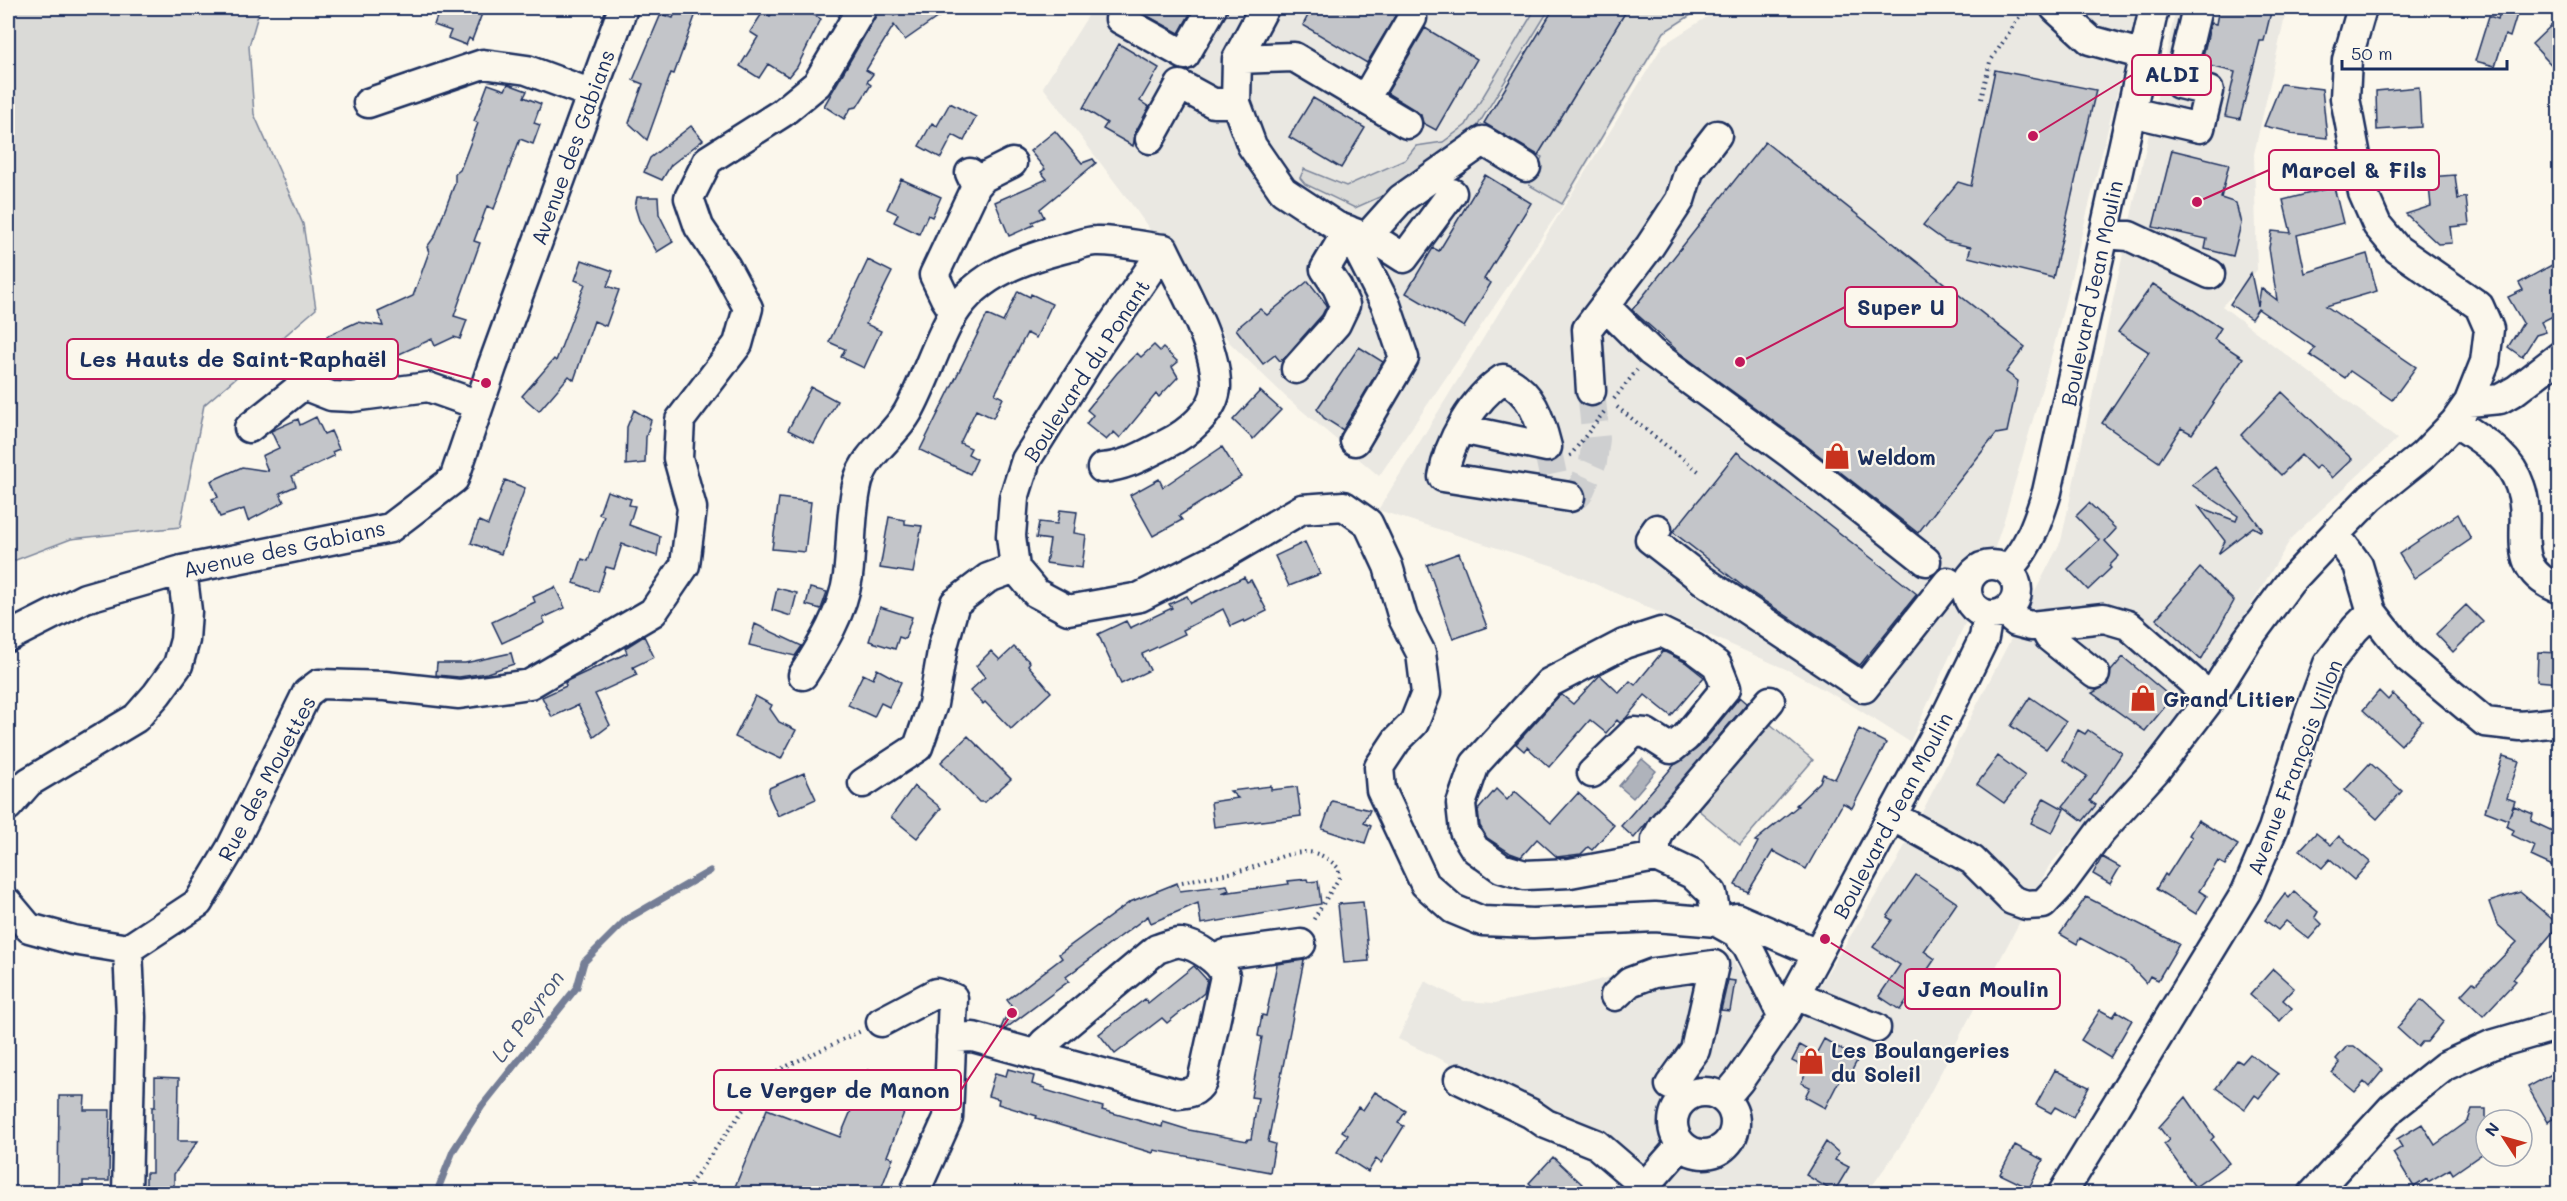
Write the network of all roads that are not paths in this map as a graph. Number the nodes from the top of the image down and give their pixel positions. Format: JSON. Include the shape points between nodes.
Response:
{"nodes":[{"id":1,"x":622,"y":8,"type":"edge"},
{"id":2,"x":862,"y":8,"type":"edge"},
{"id":3,"x":1127,"y":8,"type":"edge"},
{"id":4,"x":1212,"y":8,"type":"edge"},
{"id":5,"x":1264,"y":8,"type":"edge"},
{"id":6,"x":2055,"y":8,"type":"edge"},
{"id":7,"x":2154,"y":8,"type":"edge"},
{"id":8,"x":2197,"y":8,"type":"edge"},
{"id":9,"x":2362,"y":8,"type":"edge"},
{"id":10,"x":1412,"y":18,"type":"dead end"},
{"id":11,"x":2144,"y":55,"type":"junction"},
{"id":12,"x":1237,"y":59,"type":"junction"},
{"id":13,"x":592,"y":94,"type":"junction"},
{"id":14,"x":1365,"y":99,"type":"junction"},
{"id":15,"x":368,"y":103,"type":"dead end"},
{"id":16,"x":1236,"y":103,"type":"junction"},
{"id":17,"x":2129,"y":121,"type":"junction"},
{"id":18,"x":1407,"y":124,"type":"dead end"},
{"id":19,"x":1717,"y":135,"type":"dead end"},
{"id":20,"x":1150,"y":139,"type":"dead end"},
{"id":21,"x":2204,"y":148,"type":"dead end"},
{"id":22,"x":1012,"y":163,"type":"dead end"},
{"id":23,"x":1526,"y":167,"type":"dead end"},
{"id":24,"x":1452,"y":193,"type":"dead end"},
{"id":25,"x":2104,"y":234,"type":"junction"},
{"id":26,"x":1363,"y":236,"type":"junction"},
{"id":27,"x":1164,"y":249,"type":"junction"},
{"id":28,"x":2210,"y":274,"type":"dead end"},
{"id":29,"x":1605,"y":306,"type":"junction"},
{"id":30,"x":954,"y":312,"type":"junction"},
{"id":31,"x":2559,"y":356,"type":"edge"},
{"id":32,"x":1296,"y":369,"type":"dead end"},
{"id":33,"x":1591,"y":391,"type":"tunnel mouth"},
{"id":34,"x":479,"y":405,"type":"junction"},
{"id":35,"x":2462,"y":412,"type":"junction"},
{"id":36,"x":249,"y":428,"type":"dead end"},
{"id":37,"x":1461,"y":429,"type":"dead end"},
{"id":38,"x":1355,"y":441,"type":"dead end"},
{"id":39,"x":1102,"y":468,"type":"dead end"},
{"id":40,"x":1561,"y":493,"type":"dead end"},
{"id":41,"x":1657,"y":529,"type":"dead end"},
{"id":42,"x":2335,"y":534,"type":"junction"},
{"id":43,"x":1015,"y":568,"type":"junction"},
{"id":44,"x":182,"y":570,"type":"junction"},
{"id":45,"x":2007,"y":570,"type":"junction"},
{"id":46,"x":1964,"y":583,"type":"junction"},
{"id":47,"x":2559,"y":589,"type":"edge"},
{"id":48,"x":2372,"y":612,"type":"junction"},
{"id":49,"x":1996,"y":613,"type":"junction"},
{"id":50,"x":2043,"y":625,"type":"junction"},
{"id":51,"x":8,"y":637,"type":"edge"},
{"id":52,"x":2095,"y":674,"type":"dead end"},
{"id":53,"x":803,"y":675,"type":"dead end"},
{"id":54,"x":2211,"y":698,"type":"junction"},
{"id":55,"x":1770,"y":701,"type":"dead end"},
{"id":56,"x":2559,"y":722,"type":"edge"},
{"id":57,"x":1592,"y":773,"type":"dead end"},
{"id":58,"x":863,"y":783,"type":"dead end"},
{"id":59,"x":8,"y":806,"type":"edge"},
{"id":60,"x":1892,"y":816,"type":"junction"},
{"id":61,"x":1656,"y":857,"type":"junction"},
{"id":62,"x":8,"y":903,"type":"edge"},
{"id":63,"x":1717,"y":922,"type":"junction"},
{"id":64,"x":1771,"y":932,"type":"junction"},
{"id":65,"x":1301,"y":944,"type":"road end"},
{"id":66,"x":128,"y":949,"type":"junction"},
{"id":67,"x":1817,"y":953,"type":"junction"},
{"id":68,"x":1215,"y":959,"type":"junction"},
{"id":69,"x":1756,"y":960,"type":"junction"},
{"id":70,"x":1615,"y":996,"type":"dead end"},
{"id":71,"x":1789,"y":1006,"type":"junction"},
{"id":72,"x":881,"y":1022,"type":"road end"},
{"id":73,"x":2559,"y":1025,"type":"edge"},
{"id":74,"x":1876,"y":1028,"type":"dead end"},
{"id":75,"x":951,"y":1038,"type":"junction"},
{"id":76,"x":1039,"y":1056,"type":"junction"},
{"id":77,"x":1459,"y":1079,"type":"dead end"},
{"id":78,"x":1671,"y":1086,"type":"junction"},
{"id":79,"x":1724,"y":1099,"type":"junction"},
{"id":80,"x":1682,"y":1145,"type":"junction"},
{"id":81,"x":1640,"y":1190,"type":"edge"},
{"id":82,"x":127,"y":1194,"type":"edge"},
{"id":83,"x":914,"y":1194,"type":"edge"},
{"id":84,"x":2062,"y":1194,"type":"edge"},
{"id":85,"x":2313,"y":1194,"type":"edge"}],
"edges":[{"from":1,"to":13,"type":"street","name":"Avenue des Gabians"},
{"from":2,"to":66,"type":"street","name":"Rue des Mouettes","via":[[817,84],[782,113],[708,160],[690,198],[699,227],[748,308],[738,344],[680,420],[678,458],[692,508],[685,565],[653,612],[530,684],[459,694],[319,684],[307,693],[231,848],[198,903]]},
{"from":3,"to":4,"type":"street","via":[[1119,19],[1185,56]]},
{"from":5,"to":12,"type":"street"},
{"from":6,"to":11,"type":"street","via":[[2090,39]]},
{"from":7,"to":11,"type":"street","name":"Boulevard Jean Moulin"},
{"from":8,"to":17,"type":"street","via":[[2179,84],[2209,91],[2200,128]]},
{"from":9,"to":35,"type":"street","via":[[2347,60],[2345,98],[2363,193],[2377,225],[2397,249],[2479,306],[2489,329],[2485,362]]},
{"from":10,"to":14,"type":"street"},
{"from":11,"to":17,"type":"street","name":"Boulevard Jean Moulin"},
{"from":12,"to":14,"type":"street","via":[[1294,57]]},
{"from":12,"to":16,"type":"street"},
{"from":13,"to":15,"type":"street","via":[[527,70],[483,64]]},
{"from":13,"to":34,"type":"street","name":"Avenue des Gabians"},
{"from":14,"to":18,"type":"street"},
{"from":16,"to":20,"type":"street","via":[[1213,104],[1180,85]]},
{"from":16,"to":26,"type":"street","via":[[1252,146],[1283,191],[1336,226]]},
{"from":17,"to":21,"type":"street","via":[[2170,140]]},
{"from":17,"to":25,"type":"street","name":"Boulevard Jean Moulin"},
{"from":19,"to":29,"type":"street","via":[[1689,171],[1680,200],[1650,246]]},
{"from":22,"to":30,"type":"street","via":[[973,180],[934,275]]},
{"from":23,"to":26,"type":"street","via":[[1483,141],[1401,199]]},
{"from":24,"to":26,"type":"street","via":[[1404,258]]},
{"from":25,"to":28,"type":"street","via":[[2129,236]]},
{"from":25,"to":45,"type":"street","name":"Boulevard Jean Moulin","via":[[2047,492],[2021,556]]},
{"from":26,"to":32,"type":"street","via":[[1325,269],[1345,305],[1336,324]]},
{"from":26,"to":38,"type":"street","via":[[1359,252],[1386,305],[1404,358]]},
{"from":27,"to":30,"type":"street","name":"Boulevard du Ponant","via":[[1096,241],[1034,256],[994,274]]},
{"from":27,"to":39,"type":"street","via":[[1209,345],[1216,388],[1207,412],[1176,439],[1121,466]]},
{"from":27,"to":43,"type":"street","name":"Boulevard du Ponant","via":[[1098,344],[1026,460],[1014,498],[1011,536]]},
{"from":29,"to":33,"type":"street","via":[[1587,329]]},
{"from":29,"to":46,"type":"street","via":[[1651,351],[1773,440],[1926,561],[1964,568]]},
{"from":30,"to":53,"type":"street","name":"Boulevard du Ponant","via":[[907,415],[866,462],[854,498],[848,580],[829,633]]},
{"from":31,"to":35,"type":"street","via":[[2516,390]]},
{"from":34,"to":36,"type":"street","via":[[428,387],[352,397],[331,396],[303,385]]},
{"from":34,"to":44,"type":"street","name":"Avenue des Gabians","via":[[454,479],[390,528]]},
{"from":35,"to":42,"type":"street","via":[[2422,455],[2371,497]]},
{"from":35,"to":47,"type":"street","via":[[2508,462],[2520,486],[2527,563],[2544,583]]},
{"from":37,"to":40,"type":"street","via":[[1443,477]]},
{"from":41,"to":46,"type":"street","via":[[1650,539],[1698,577],[1864,688]]},
{"from":42,"to":48,"type":"street","via":[[2358,565]]},
{"from":42,"to":54,"type":"street","via":[[2284,591]]},
{"from":43,"to":58,"type":"street","via":[[988,578],[955,603],[933,704],[918,747]]},
{"from":43,"to":63,"type":"street","via":[[1036,593],[1068,610],[1140,597],[1225,554],[1302,508],[1344,506],[1368,523],[1388,566],[1403,618],[1421,653],[1426,693],[1414,723],[1379,767],[1381,790],[1425,884],[1453,909],[1482,921],[1533,923],[1655,917]]},
{"from":44,"to":51,"type":"street","name":"Avenue des Gabians","via":[[85,598]]},
{"from":44,"to":59,"type":"street","via":[[187,610],[185,640],[178,665],[157,694],[136,718],[29,782]]},
{"from":45,"to":46,"type":"street","via":[[1988,565]]},
{"from":45,"to":49,"type":"street","via":[[2013,576],[2015,600]]},
{"from":46,"to":49,"type":"street","via":[[1979,611]]},
{"from":48,"to":56,"type":"street","via":[[2407,657],[2484,722],[2520,726]]},
{"from":48,"to":84,"type":"street","name":"Avenue François Villon","via":[[2328,664],[2273,829],[2246,892]]},
{"from":49,"to":50,"type":"street","via":[[2031,626]]},
{"from":49,"to":60,"type":"street","name":"Boulevard Jean Moulin"},
{"from":50,"to":52,"type":"street","via":[[2049,637]]},
{"from":50,"to":54,"type":"street","via":[[2104,618],[2128,625]]},
{"from":54,"to":60,"type":"street","via":[[2043,904],[2026,905],[2012,900],[1972,860]]},
{"from":55,"to":61,"type":"street","via":[[1663,826],[1656,840]]},
{"from":57,"to":61,"type":"street","via":[[1634,732],[1646,733],[1671,749],[1686,737],[1726,688],[1717,665],[1661,632],[1624,644],[1549,683],[1475,764],[1461,804],[1464,831],[1475,849],[1500,868],[1525,875],[1570,873]]},
{"from":60,"to":67,"type":"street","name":"Boulevard Jean Moulin"},
{"from":61,"to":63,"type":"street","via":[[1692,874],[1712,893]]},
{"from":62,"to":66,"type":"street","via":[[29,928]]},
{"from":63,"to":64,"type":"street","via":[[1737,918]]},
{"from":63,"to":69,"type":"street","via":[[1735,932]]},
{"from":64,"to":67,"type":"street"},
{"from":64,"to":69,"type":"street"},
{"from":65,"to":68,"type":"street","via":[[1226,954]]},
{"from":66,"to":82,"type":"street","via":[[131,1017]]},
{"from":67,"to":71,"type":"street","name":"Boulevard Jean Moulin"},
{"from":68,"to":76,"type":"street","via":[[1180,943],[1157,949],[1044,1043]]},
{"from":68,"to":76,"type":"street","via":[[1226,976],[1197,1090],[1178,1094]]},
{"from":69,"to":71,"type":"street"},
{"from":70,"to":78,"type":"street","via":[[1630,982],[1654,973],[1714,965],[1695,1050]]},
{"from":71,"to":74,"type":"street"},
{"from":71,"to":79,"type":"street","name":"Boulevard Jean Moulin"},
{"from":72,"to":75,"type":"street","via":[[936,993],[953,998]]},
{"from":73,"to":85,"type":"street","via":[[2491,1045],[2445,1066],[2392,1108]]},
{"from":75,"to":76,"type":"street","via":[[973,1037]]},
{"from":75,"to":83,"type":"street","via":[[948,1118]]},
{"from":77,"to":81,"type":"street","via":[[1546,1124],[1596,1144],[1631,1174]]},
{"from":78,"to":79,"type":"street"},
{"from":78,"to":80,"type":"street","via":[[1678,1106],[1673,1127]]},
{"from":79,"to":80,"type":"street","via":[[1734,1113],[1735,1130],[1728,1145],[1713,1154],[1696,1154]]},
{"from":80,"to":81,"type":"street"}]}
